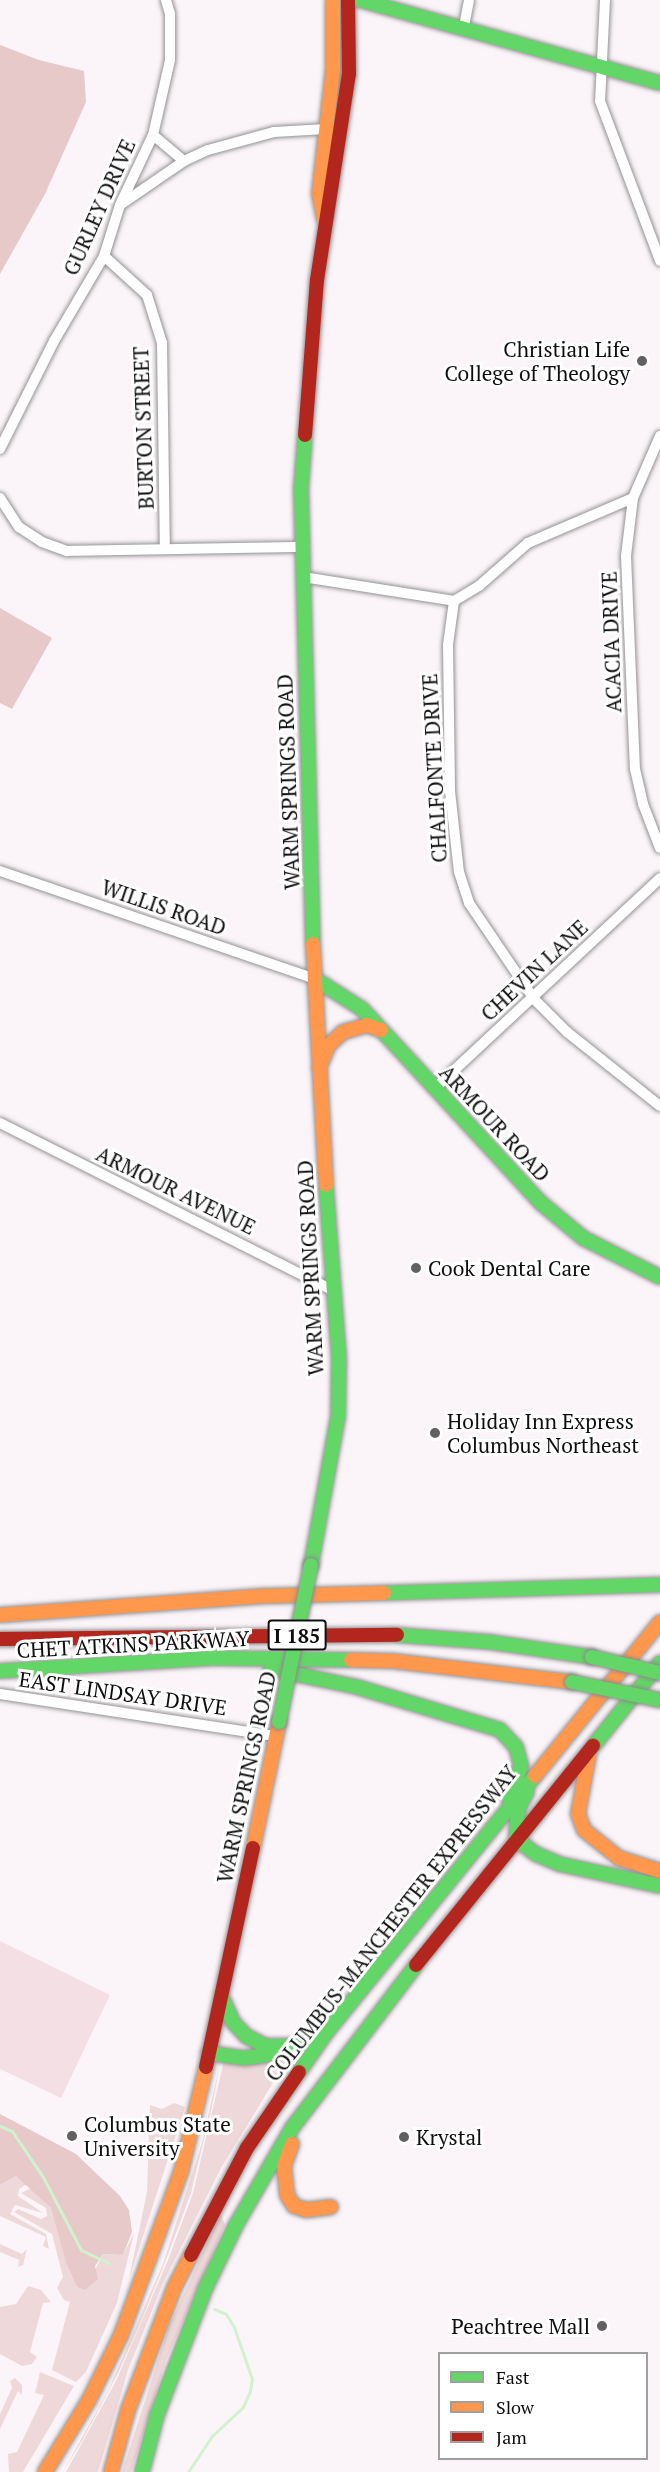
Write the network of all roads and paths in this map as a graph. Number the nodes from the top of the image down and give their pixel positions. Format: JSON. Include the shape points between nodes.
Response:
{"nodes":[{"id":1,"x":166,"y":0,"type":"edge"},
{"id":2,"x":333,"y":0,"type":"edge"},
{"id":3,"x":348,"y":0,"type":"edge"},
{"id":4,"x":360,"y":0,"type":"edge"},
{"id":5,"x":469,"y":0,"type":"edge"},
{"id":6,"x":605,"y":0,"type":"edge"},
{"id":7,"x":464,"y":26,"type":"junction"},
{"id":8,"x":602,"y":66,"type":"junction"},
{"id":9,"x":660,"y":83,"type":"edge"},
{"id":10,"x":326,"y":129,"type":"junction"},
{"id":11,"x":153,"y":135,"type":"junction"},
{"id":12,"x":184,"y":160,"type":"junction"},
{"id":13,"x":120,"y":205,"type":"junction"},
{"id":14,"x":324,"y":219,"type":"junction"},
{"id":15,"x":104,"y":256,"type":"junction"},
{"id":16,"x":660,"y":261,"type":"edge"},
{"id":17,"x":660,"y":436,"type":"edge"},
{"id":18,"x":0,"y":449,"type":"edge"},
{"id":19,"x":0,"y":498,"type":"edge"},
{"id":20,"x":633,"y":498,"type":"junction"},
{"id":21,"x":304,"y":547,"type":"junction"},
{"id":22,"x":165,"y":548,"type":"junction"},
{"id":23,"x":303,"y":577,"type":"junction"},
{"id":24,"x":454,"y":601,"type":"junction"},
{"id":25,"x":660,"y":848,"type":"edge"},
{"id":26,"x":0,"y":871,"type":"edge"},
{"id":27,"x":660,"y":878,"type":"edge"},
{"id":28,"x":315,"y":979,"type":"junction"},
{"id":29,"x":534,"y":999,"type":"junction"},
{"id":30,"x":381,"y":1030,"type":"junction"},
{"id":31,"x":317,"y":1073,"type":"junction"},
{"id":32,"x":434,"y":1089,"type":"junction"},
{"id":33,"x":660,"y":1106,"type":"edge"},
{"id":34,"x":0,"y":1123,"type":"edge"},
{"id":35,"x":660,"y":1277,"type":"edge"},
{"id":36,"x":334,"y":1291,"type":"junction"},
{"id":37,"x":660,"y":1585,"type":"edge"},
{"id":38,"x":0,"y":1615,"type":"edge"},
{"id":39,"x":660,"y":1622,"type":"edge"},
{"id":40,"x":0,"y":1639,"type":"edge"},
{"id":41,"x":213,"y":1658,"type":"junction"},
{"id":42,"x":660,"y":1663,"type":"edge"},
{"id":43,"x":0,"y":1671,"type":"edge"},
{"id":44,"x":660,"y":1673,"type":"edge"},
{"id":45,"x":0,"y":1694,"type":"edge"},
{"id":46,"x":660,"y":1700,"type":"edge"},
{"id":47,"x":275,"y":1736,"type":"junction"},
{"id":48,"x":590,"y":1751,"type":"junction"},
{"id":49,"x":540,"y":1768,"type":"junction"},
{"id":50,"x":502,"y":1814,"type":"junction"},
{"id":51,"x":516,"y":1839,"type":"junction"},
{"id":52,"x":660,"y":1871,"type":"edge"},
{"id":53,"x":660,"y":1886,"type":"edge"},
{"id":54,"x":221,"y":1995,"type":"junction"},
{"id":55,"x":326,"y":2033,"type":"junction"},
{"id":56,"x":290,"y":2046,"type":"junction"},
{"id":57,"x":208,"y":2053,"type":"junction"},
{"id":58,"x":308,"y":2107,"type":"junction"},
{"id":59,"x":331,"y":2207,"type":"dead end"},
{"id":60,"x":45,"y":2472,"type":"edge"},
{"id":61,"x":111,"y":2472,"type":"edge"},
{"id":62,"x":142,"y":2472,"type":"edge"}],
"edges":[{"from":1,"to":11,"type":"street","name":"GURLEY DRIVE","via":[[170,14],[170,60]]},
{"from":2,"to":10,"type":"main road","name":"WARM SPRINGS ROAD","via":[[333,69]]},
{"from":3,"to":14,"type":"main road","name":"WARM SPRINGS ROAD","via":[[349,72],[333,193]]},
{"from":4,"to":7,"type":"main road"},
{"from":5,"to":7,"type":"street"},
{"from":6,"to":8,"type":"street"},
{"from":7,"to":8,"type":"main road"},
{"from":8,"to":9,"type":"main road"},
{"from":8,"to":16,"type":"street","via":[[600,101]]},
{"from":10,"to":12,"type":"street","via":[[274,132]]},
{"from":10,"to":14,"type":"main road","name":"WARM SPRINGS ROAD","via":[[319,194]]},
{"from":11,"to":12,"type":"street"},
{"from":11,"to":13,"type":"street","name":"GURLEY DRIVE"},
{"from":12,"to":13,"type":"street"},
{"from":13,"to":15,"type":"street","name":"GURLEY DRIVE"},
{"from":14,"to":21,"type":"main road","name":"WARM SPRINGS ROAD","via":[[309,347],[301,489]]},
{"from":15,"to":18,"type":"street","name":"GURLEY DRIVE","via":[[54,341]]},
{"from":15,"to":22,"type":"street","name":"BURTON STREET","via":[[147,295],[162,343]]},
{"from":17,"to":20,"type":"street","name":"ACACIA DRIVE"},
{"from":19,"to":22,"type":"street","via":[[19,527],[42,542],[67,551]]},
{"from":20,"to":24,"type":"street","via":[[528,543],[479,586]]},
{"from":20,"to":25,"type":"street","name":"ACACIA DRIVE","via":[[626,556],[635,769]]},
{"from":21,"to":22,"type":"street"},
{"from":21,"to":23,"type":"main road","name":"WARM SPRINGS ROAD"},
{"from":23,"to":24,"type":"street"},
{"from":23,"to":28,"type":"main road","name":"WARM SPRINGS ROAD"},
{"from":24,"to":29,"type":"street","name":"CHALFONTE DRIVE","via":[[448,645],[448,714],[450,791],[459,872],[469,903]]},
{"from":26,"to":28,"type":"street","name":"WILLIS ROAD"},
{"from":27,"to":29,"type":"street","name":"CHEVIN LANE"},
{"from":28,"to":30,"type":"main road","name":"ARMOUR ROAD","via":[[362,1009]]},
{"from":28,"to":31,"type":"main road","name":"WARM SPRINGS ROAD"},
{"from":29,"to":32,"type":"street","name":"CHEVIN LANE"},
{"from":29,"to":33,"type":"street","name":"CHALFONTE DRIVE","via":[[567,1032]]},
{"from":30,"to":31,"type":"main road","via":[[368,1025],[343,1032],[329,1045]]},
{"from":30,"to":32,"type":"main road","name":"ARMOUR ROAD"},
{"from":31,"to":36,"type":"main road","name":"WARM SPRINGS ROAD"},
{"from":32,"to":35,"type":"main road","name":"ARMOUR ROAD","via":[[541,1203],[569,1227],[620,1260]]},
{"from":34,"to":36,"type":"street","name":"ARMOUR AVENUE"},
{"from":36,"to":47,"type":"main road","name":"WARM SPRINGS ROAD","bridge":true,"via":[[338,1416]]},
{"from":37,"to":38,"type":"main road","via":[[267,1596]]},
{"from":39,"to":49,"type":"main road","name":"COLUMBUS-MANCHESTER EXPRESSWAY"},
{"from":40,"to":44,"type":"main road","name":"CHET ATKINS PARKWAY","number":"I 185","bridge":true,"via":[[386,1634],[490,1641],[592,1657]]},
{"from":41,"to":43,"type":"main road","name":"CHET ATKINS PARKWAY","number":"I 185"},
{"from":41,"to":46,"type":"main road","name":"CHET ATKINS PARKWAY","number":"I 185","bridge":true,"via":[[393,1661],[572,1682]]},
{"from":41,"to":50,"type":"main road","via":[[357,1687],[500,1730],[516,1747],[521,1766]]},
{"from":42,"to":48,"type":"main road"},
{"from":45,"to":47,"type":"street","name":"EAST LINDSAY DRIVE"},
{"from":47,"to":54,"type":"main road","name":"WARM SPRINGS ROAD"},
{"from":48,"to":51,"type":"main road"},
{"from":48,"to":52,"type":"main road","via":[[578,1814],[584,1830],[619,1858]]},
{"from":49,"to":50,"type":"main road","name":"COLUMBUS-MANCHESTER EXPRESSWAY"},
{"from":49,"to":51,"type":"main road","via":[[518,1809]]},
{"from":50,"to":55,"type":"main road","name":"COLUMBUS-MANCHESTER EXPRESSWAY"},
{"from":51,"to":53,"type":"main road","via":[[536,1854],[560,1864]]},
{"from":51,"to":58,"type":"main road"},
{"from":54,"to":56,"type":"main road","via":[[233,2022],[246,2036],[266,2046]]},
{"from":54,"to":57,"type":"main road","name":"WARM SPRINGS ROAD"},
{"from":55,"to":56,"type":"main road"},
{"from":55,"to":61,"type":"main road","name":"COLUMBUS-MANCHESTER EXPRESSWAY","via":[[247,2148],[203,2229],[155,2335]]},
{"from":56,"to":57,"type":"main road","via":[[245,2058]]},
{"from":57,"to":60,"type":"main road","name":"WARM SPRINGS ROAD","via":[[181,2172],[138,2292],[89,2400]]},
{"from":58,"to":59,"type":"main road","via":[[284,2166],[287,2195],[294,2206],[306,2210]]},
{"from":58,"to":62,"type":"main road","via":[[236,2225],[206,2287],[157,2415]]}]}
